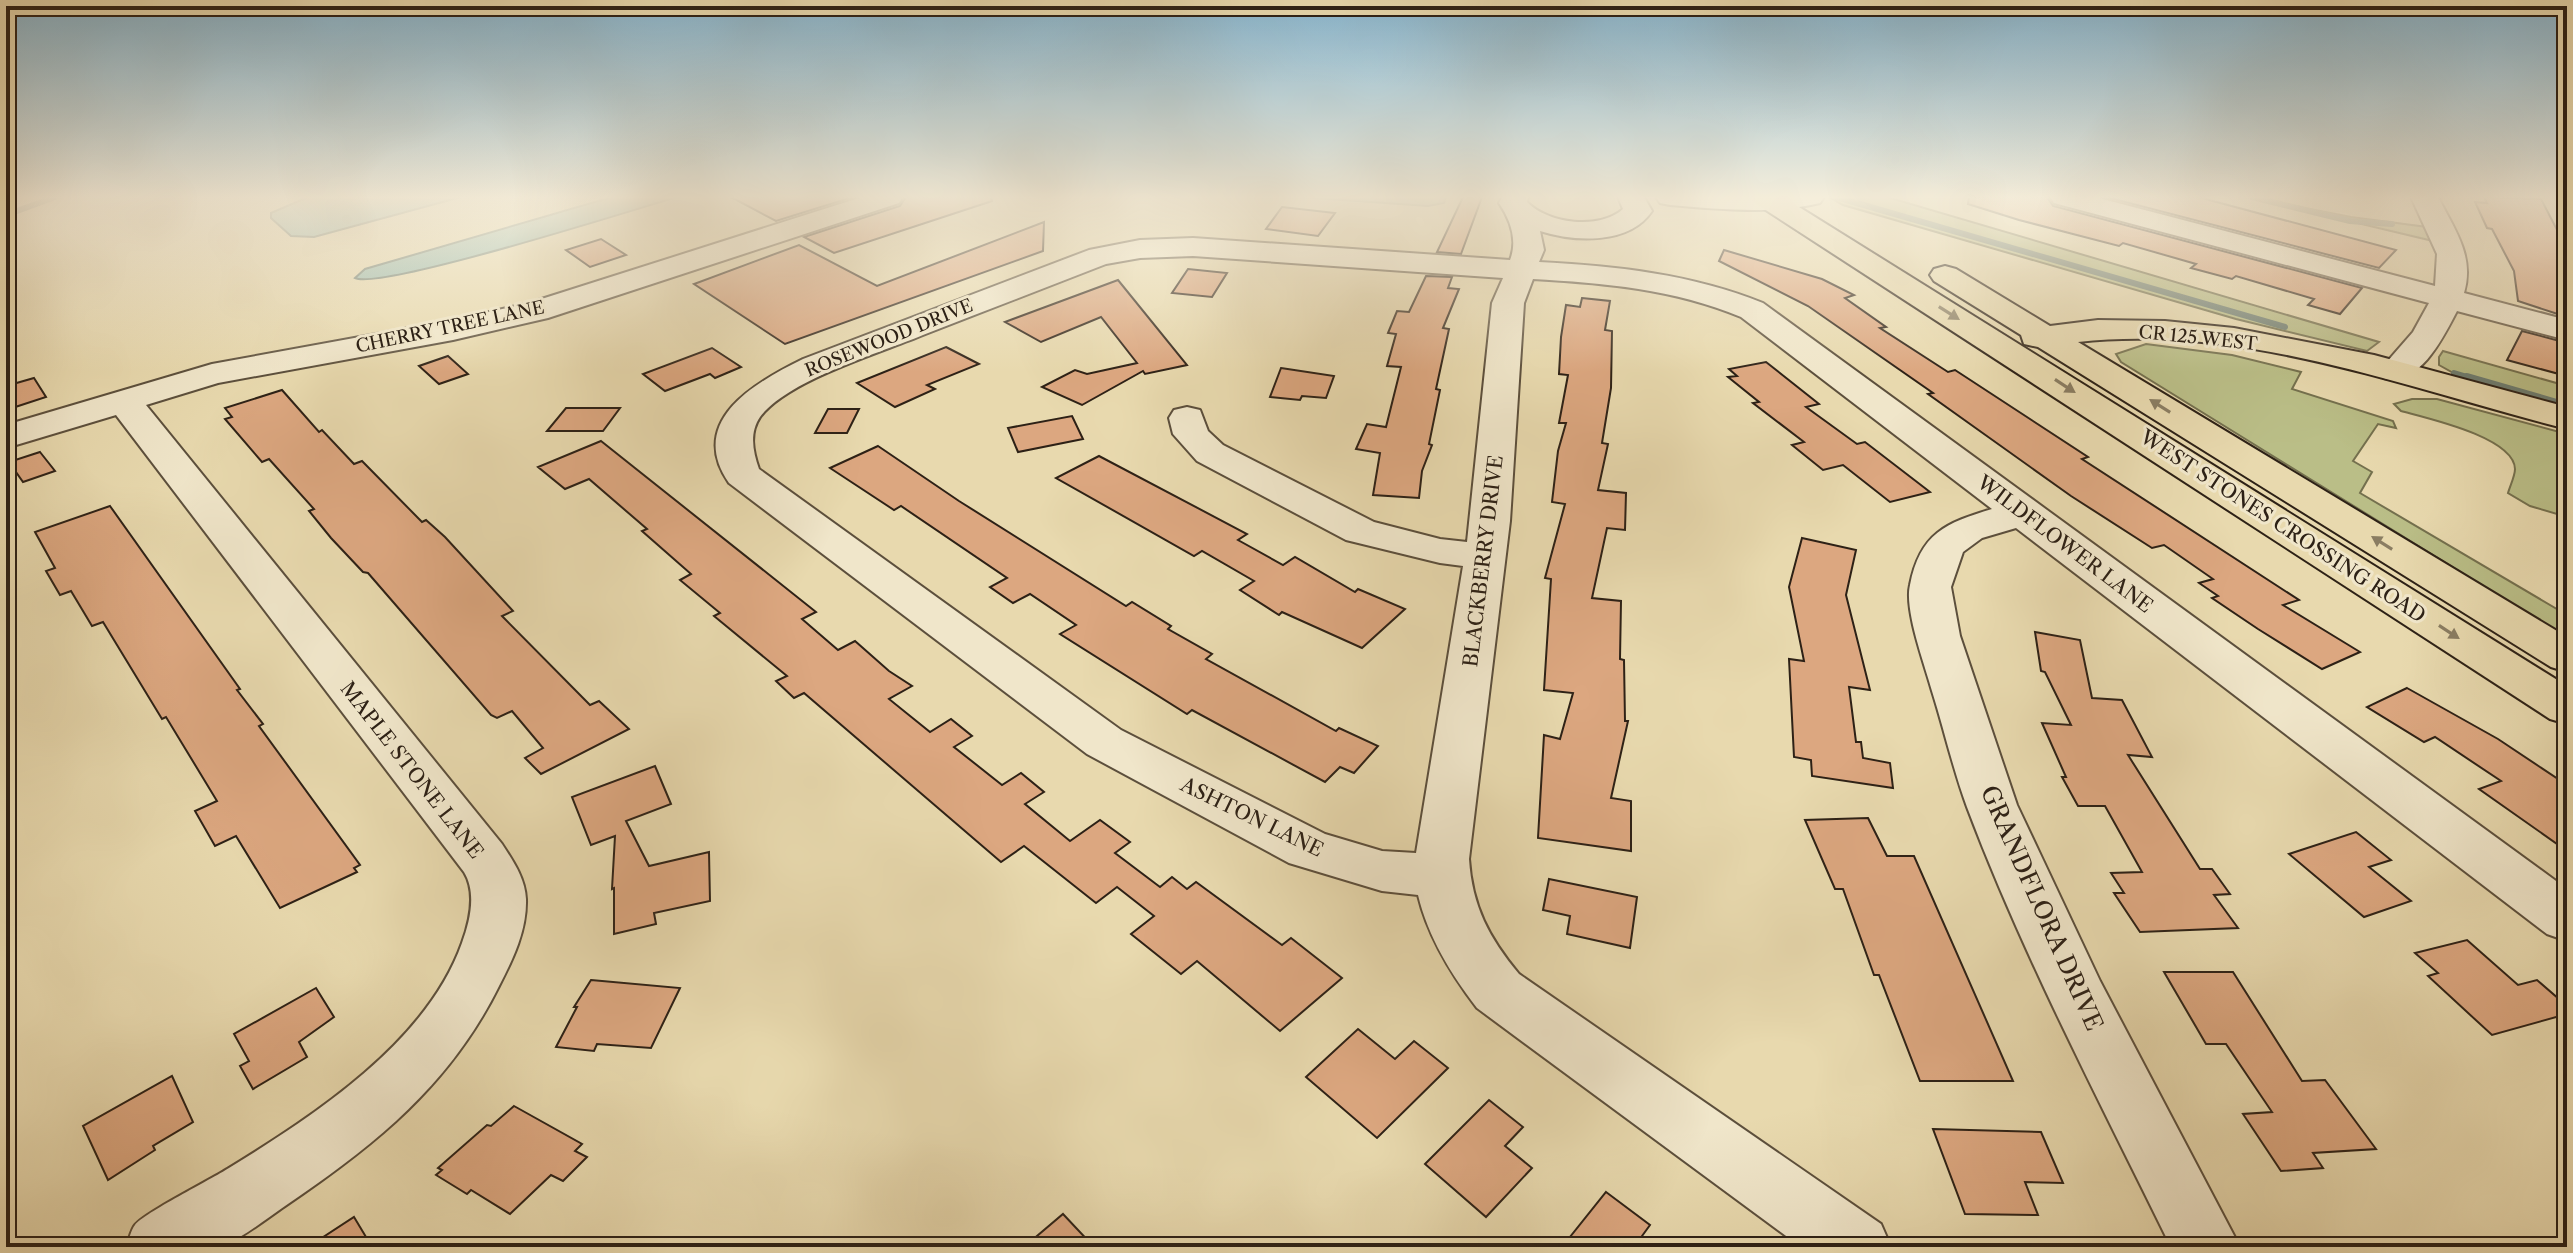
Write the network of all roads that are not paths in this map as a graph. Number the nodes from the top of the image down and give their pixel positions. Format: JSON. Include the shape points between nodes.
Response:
{"nodes":[{"id":1,"x":708,"y":255,"type":"edge"},
{"id":2,"x":1102,"y":255,"type":"edge"},
{"id":3,"x":1514,"y":255,"type":"edge"},
{"id":4,"x":1605,"y":255,"type":"edge"},
{"id":5,"x":1854,"y":255,"type":"edge"},
{"id":6,"x":2286,"y":255,"type":"edge"},
{"id":7,"x":2451,"y":255,"type":"edge"},
{"id":8,"x":1922,"y":262,"type":"dead end"},
{"id":9,"x":2447,"y":298,"type":"junction"},
{"id":10,"x":2567,"y":330,"type":"edge"},
{"id":11,"x":2045,"y":335,"type":"junction"},
{"id":12,"x":1999,"y":344,"type":"junction"},
{"id":13,"x":2396,"y":371,"type":"junction"},
{"id":14,"x":777,"y":385,"type":"joint"},
{"id":15,"x":123,"y":400,"type":"junction"},
{"id":16,"x":1187,"y":418,"type":"dead end"},
{"id":17,"x":2567,"y":418,"type":"edge"},
{"id":18,"x":6,"y":437,"type":"edge"},
{"id":19,"x":2023,"y":513,"type":"junction"},
{"id":20,"x":1484,"y":556,"type":"junction"},
{"id":21,"x":2567,"y":657,"type":"edge"},
{"id":22,"x":2567,"y":708,"type":"edge"},
{"id":23,"x":1443,"y":876,"type":"junction"},
{"id":24,"x":2567,"y":919,"type":"edge"},
{"id":25,"x":160,"y":1247,"type":"edge"},
{"id":26,"x":1857,"y":1247,"type":"edge"},
{"id":27,"x":2206,"y":1247,"type":"edge"}],
"edges":[{"from":1,"to":15,"type":"street","name":"CHERRY TREE LANE","via":[[537,311],[212,374]]},
{"from":2,"to":14,"type":"street","name":"ROSEWOOD DRIVE"},
{"from":3,"to":20,"type":"street","name":"BLACKBERRY DRIVE"},
{"from":4,"to":19,"type":"street","name":"WILDFLOWER LANE","via":[[1752,310]]},
{"from":5,"to":12,"type":"main road","name":"WEST STONES CROSSING ROAD","one_way":true},
{"from":6,"to":9,"type":"street"},
{"from":7,"to":9,"type":"street"},
{"from":8,"to":11,"type":"main road","name":"WEST STONES CROSSING ROAD"},
{"from":9,"to":10,"type":"street"},
{"from":9,"to":13,"type":"street","via":[[2414,356]]},
{"from":11,"to":12,"type":"main road","name":"CR 125 WEST"},
{"from":11,"to":13,"type":"main road","name":"CR 125 WEST","via":[[2113,329],[2206,336]]},
{"from":21,"to":11,"type":"main road","name":"WEST STONES CROSSING ROAD","one_way":true},
{"from":12,"to":22,"type":"main road","name":"WEST STONES CROSSING ROAD","one_way":true},
{"from":13,"to":17,"type":"main road","name":"CR 125 WEST"},
{"from":14,"to":23,"type":"street","name":"ASHTON LANE","via":[[756,399],[735,431],[731,448],[742,475],[1076,723],[1308,849],[1382,871]]},
{"from":15,"to":18,"type":"street","name":"CHERRY TREE LANE"},
{"from":15,"to":25,"type":"street","name":"MAPLE STONE LANE","via":[[496,880],[490,945],[474,985],[423,1056],[340,1130]]},
{"from":16,"to":20,"type":"street","via":[[1191,434],[1210,453],[1360,531]]},
{"from":19,"to":24,"type":"street","name":"WILDFLOWER LANE"},
{"from":19,"to":27,"type":"street","name":"GRANDFLORA DRIVE","via":[[1968,529],[1944,546],[1930,587],[1938,636],[1992,805],[2016,860],[2076,992]]},
{"from":20,"to":23,"type":"street","name":"BLACKBERRY DRIVE"},
{"from":23,"to":26,"type":"street","via":[[1459,936],[1498,991]]}]}
